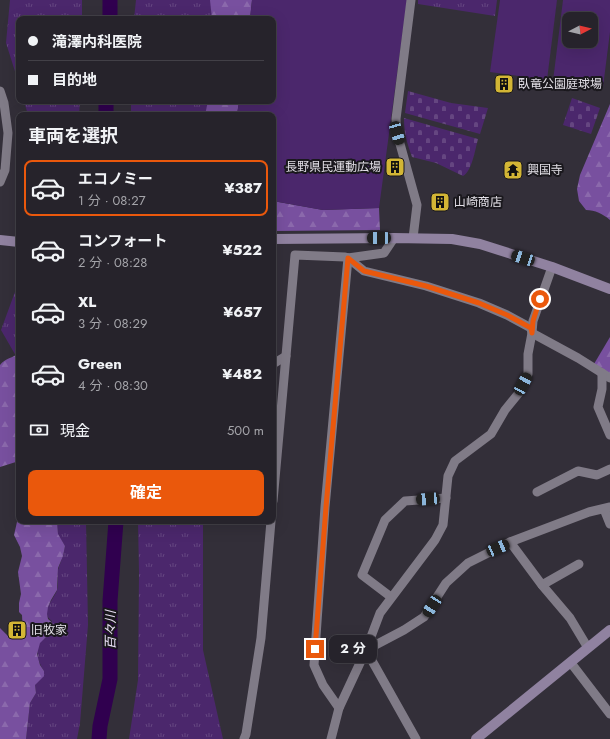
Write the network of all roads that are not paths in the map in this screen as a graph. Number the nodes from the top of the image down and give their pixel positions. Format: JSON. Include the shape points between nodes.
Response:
{"nodes":[{"id":1,"x":411,"y":0,"type":"edge"},
{"id":2,"x":0,"y":91,"type":"edge"},
{"id":3,"x":0,"y":182,"type":"edge"},
{"id":4,"x":394,"y":238,"type":"junction"},
{"id":5,"x":413,"y":238,"type":"junction"},
{"id":6,"x":276,"y":239,"type":"edge"},
{"id":7,"x":0,"y":240,"type":"edge"},
{"id":8,"x":16,"y":242,"type":"edge"},
{"id":9,"x":348,"y":258,"type":"junction"},
{"id":10,"x":552,"y":267,"type":"junction"},
{"id":11,"x":610,"y":289,"type":"edge"},
{"id":12,"x":532,"y":333,"type":"junction"},
{"id":13,"x":286,"y":356,"type":"junction"},
{"id":14,"x":276,"y":362,"type":"edge"},
{"id":15,"x":606,"y":376,"type":"edge"},
{"id":16,"x":610,"y":435,"type":"edge"},
{"id":17,"x":276,"y":467,"type":"edge"},
{"id":18,"x":610,"y":469,"type":"edge"},
{"id":19,"x":537,"y":492,"type":"dead end"},
{"id":20,"x":446,"y":498,"type":"junction"},
{"id":21,"x":607,"y":508,"type":"edge"},
{"id":22,"x":271,"y":524,"type":"edge"},
{"id":23,"x":610,"y":524,"type":"edge"},
{"id":24,"x":510,"y":542,"type":"junction"},
{"id":25,"x":579,"y":564,"type":"dead end"},
{"id":26,"x":542,"y":585,"type":"junction"},
{"id":27,"x":391,"y":596,"type":"junction"},
{"id":28,"x":610,"y":630,"type":"edge"},
{"id":29,"x":588,"y":648,"type":"junction"},
{"id":30,"x":366,"y":650,"type":"junction"},
{"id":31,"x":571,"y":663,"type":"junction"},
{"id":32,"x":339,"y":708,"type":"junction"},
{"id":33,"x":610,"y":714,"type":"edge"},
{"id":34,"x":244,"y":739,"type":"edge"},
{"id":35,"x":332,"y":739,"type":"edge"},
{"id":36,"x":416,"y":739,"type":"edge"},
{"id":37,"x":476,"y":739,"type":"edge"}],
"edges":[{"from":1,"to":5,"type":"street","via":[[396,119],[397,133],[417,205]]},
{"from":2,"to":3,"type":"street","via":[[8,133],[5,170]]},
{"from":4,"to":5,"type":"street"},
{"from":4,"to":6,"type":"street"},
{"from":4,"to":9,"type":"street","via":[[384,253]]},
{"from":5,"to":10,"type":"street","via":[[452,239],[480,244]]},
{"from":7,"to":8,"type":"street"},
{"from":9,"to":12,"type":"street","via":[[364,271],[426,286],[479,303],[531,328]]},
{"from":9,"to":13,"type":"street","via":[[295,254]]},
{"from":9,"to":32,"type":"street","via":[[314,665],[323,685]]},
{"from":10,"to":11,"type":"street"},
{"from":10,"to":12,"type":"street","via":[[533,321]]},
{"from":12,"to":15,"type":"street"},
{"from":12,"to":20,"type":"street","via":[[528,374],[518,394],[491,434],[455,461],[448,476]]},
{"from":13,"to":14,"type":"street"},
{"from":13,"to":17,"type":"street"},
{"from":15,"to":16,"type":"street","via":[[598,407]]},
{"from":18,"to":19,"type":"street","via":[[597,475],[578,471]]},
{"from":20,"to":27,"type":"street","via":[[443,525],[435,540]]},
{"from":20,"to":27,"type":"street","via":[[405,501],[385,520],[362,575]]},
{"from":21,"to":23,"type":"street"},
{"from":21,"to":24,"type":"street","via":[[589,512]]},
{"from":22,"to":34,"type":"street","via":[[261,638]]},
{"from":24,"to":26,"type":"street"},
{"from":24,"to":30,"type":"street","via":[[468,563],[446,583],[424,617]]},
{"from":25,"to":26,"type":"street"},
{"from":26,"to":29,"type":"street","via":[[570,618]]},
{"from":27,"to":30,"type":"street","via":[[380,613]]},
{"from":28,"to":29,"type":"street"},
{"from":29,"to":31,"type":"street"},
{"from":30,"to":32,"type":"street"},
{"from":30,"to":36,"type":"street"},
{"from":31,"to":33,"type":"street"},
{"from":31,"to":37,"type":"street"},
{"from":32,"to":35,"type":"street"}]}
